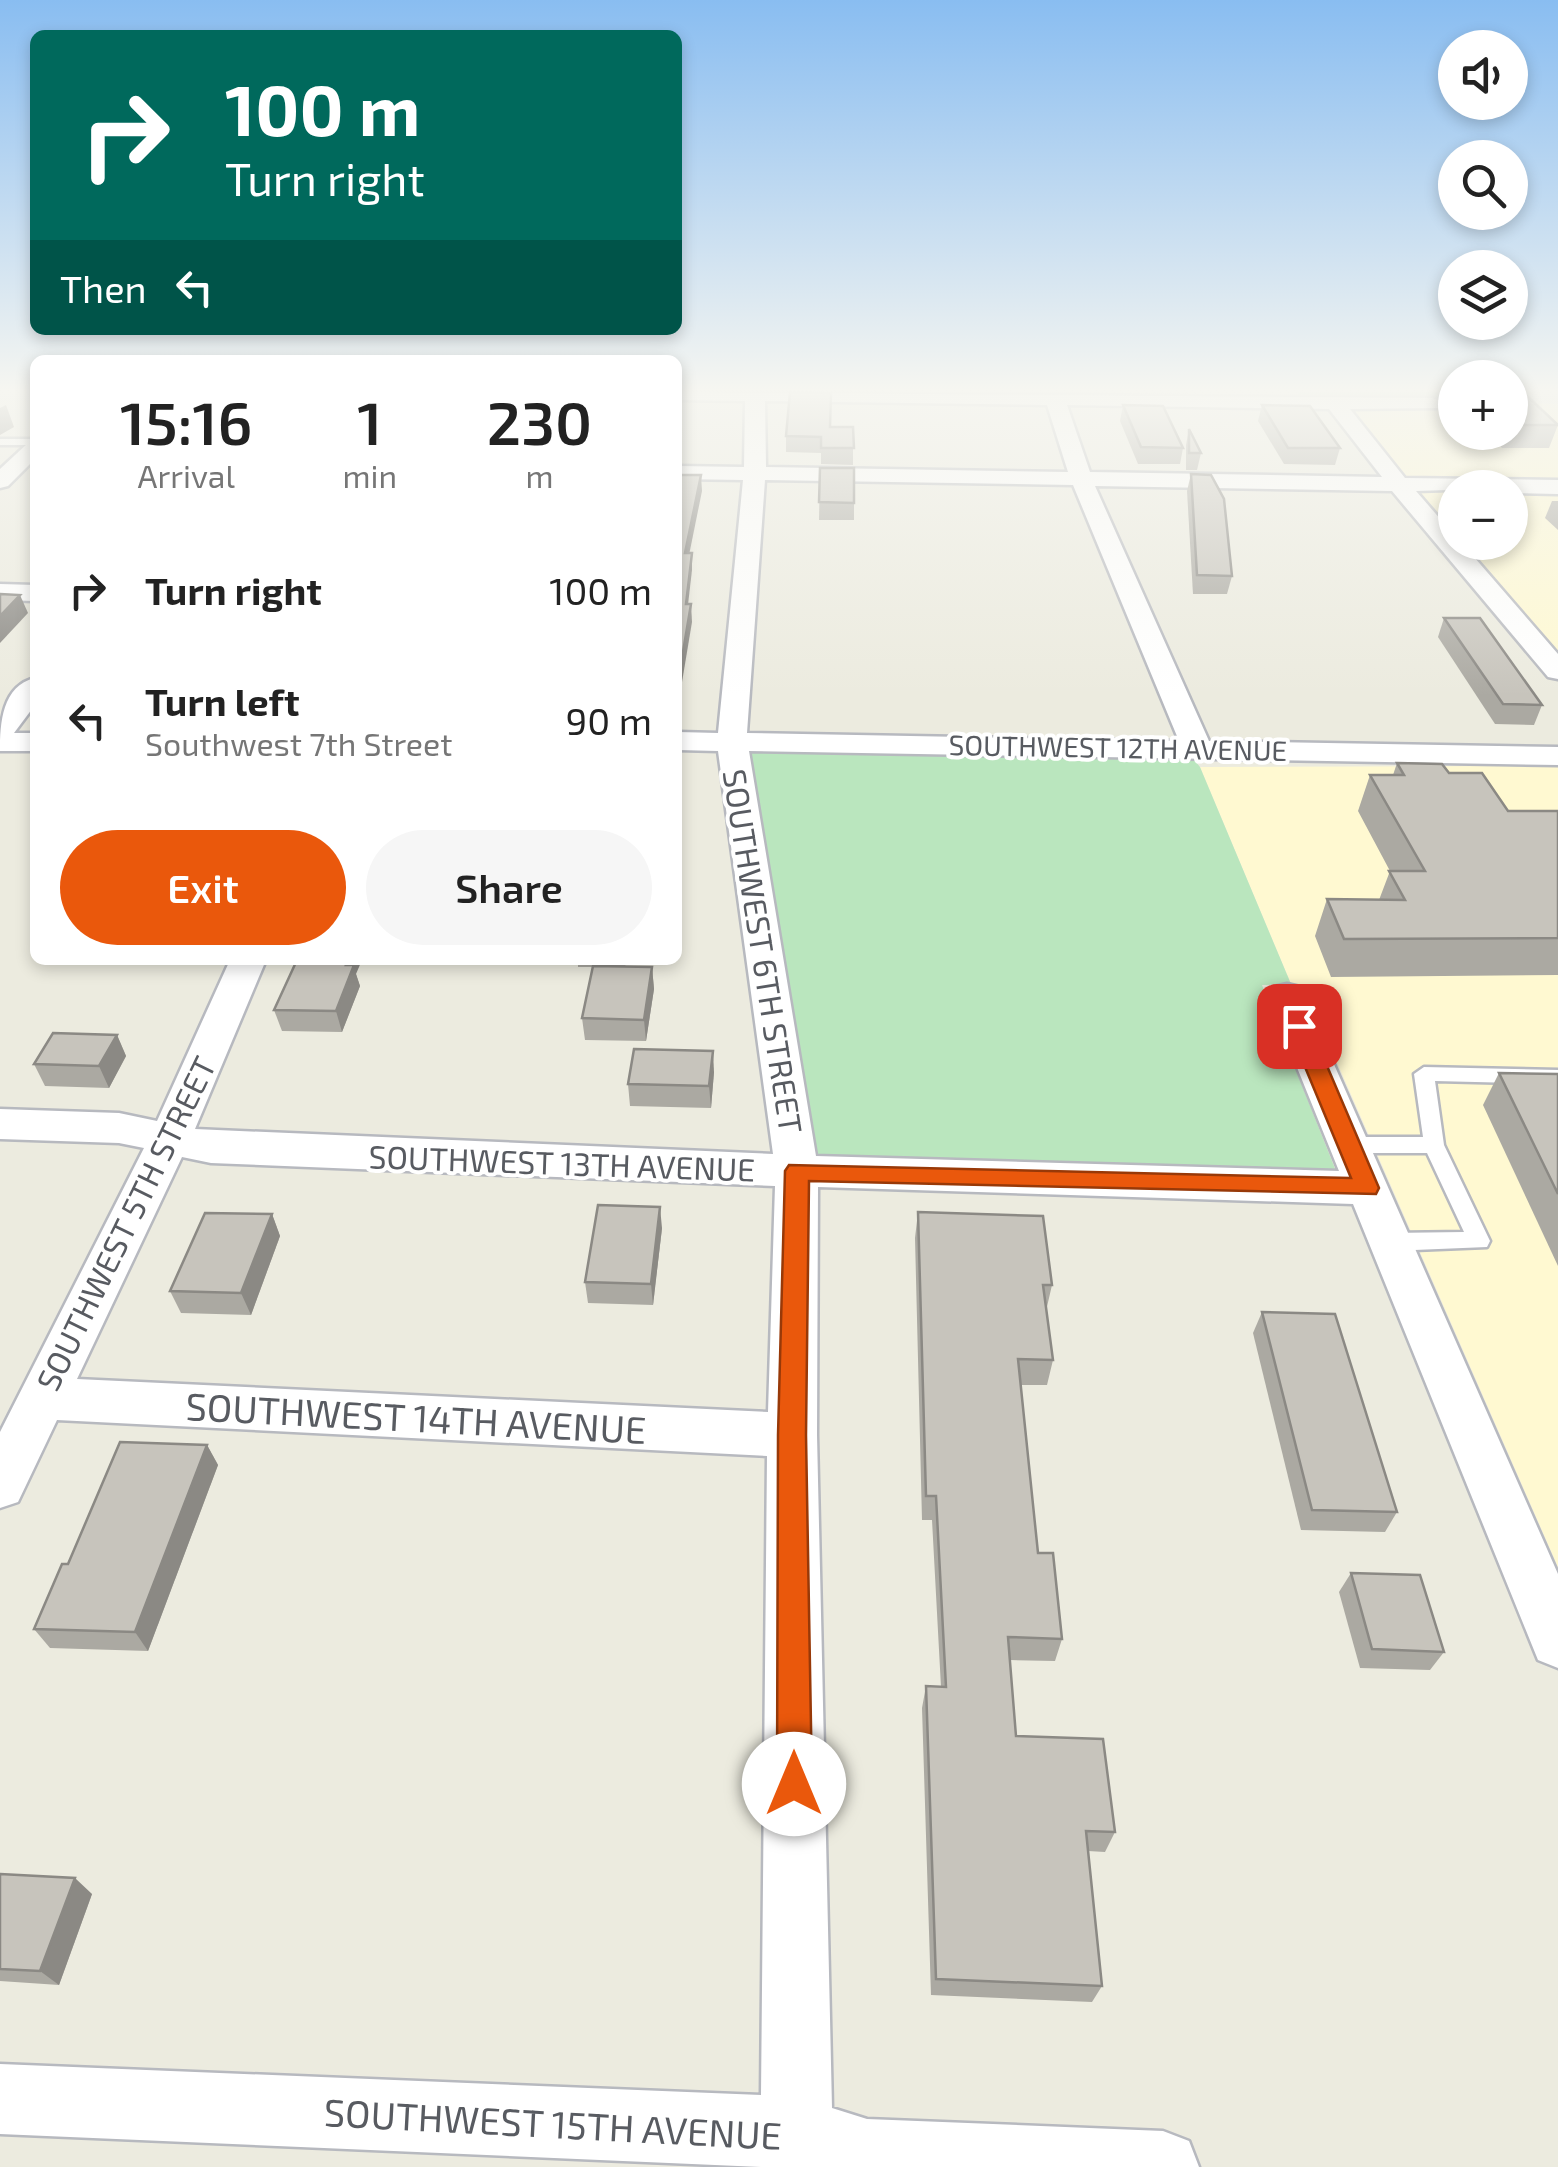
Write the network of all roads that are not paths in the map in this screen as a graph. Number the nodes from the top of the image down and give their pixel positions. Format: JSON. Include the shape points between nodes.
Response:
{"nodes":[{"id":1,"x":753,"y":493,"type":"edge"},
{"id":2,"x":1087,"y":493,"type":"edge"},
{"id":3,"x":1406,"y":493,"type":"edge"},
{"id":4,"x":0,"y":592,"type":"edge"},
{"id":5,"x":30,"y":593,"type":"edge"},
{"id":6,"x":1558,"y":670,"type":"edge"},
{"id":7,"x":30,"y":692,"type":"edge"},
{"id":8,"x":0,"y":731,"type":"edge"},
{"id":9,"x":682,"y":741,"type":"edge"},
{"id":10,"x":732,"y":741,"type":"junction"},
{"id":11,"x":0,"y":742,"type":"edge"},
{"id":12,"x":30,"y":742,"type":"edge"},
{"id":13,"x":1197,"y":748,"type":"junction"},
{"id":14,"x":1554,"y":761,"type":"edge"},
{"id":15,"x":246,"y":965,"type":"edge"},
{"id":16,"x":1287,"y":996,"type":"dead end"},
{"id":17,"x":1558,"y":1077,"type":"edge"},
{"id":18,"x":0,"y":1124,"type":"edge"},
{"id":19,"x":170,"y":1138,"type":"junction"},
{"id":20,"x":1349,"y":1145,"type":"junction"},
{"id":21,"x":1434,"y":1146,"type":"junction"},
{"id":22,"x":797,"y":1171,"type":"junction"},
{"id":23,"x":1367,"y":1188,"type":"junction"},
{"id":24,"x":1390,"y":1242,"type":"junction"},
{"id":25,"x":41,"y":1398,"type":"junction"},
{"id":26,"x":792,"y":1435,"type":"junction"},
{"id":27,"x":0,"y":1485,"type":"edge"},
{"id":28,"x":1558,"y":1640,"type":"edge"},
{"id":29,"x":0,"y":2099,"type":"edge"},
{"id":30,"x":797,"y":2149,"type":"edge"},
{"id":31,"x":1163,"y":2167,"type":"edge"}],
"edges":[{"from":1,"to":10,"type":"street","name":"SOUTHWEST 6TH STREET"},
{"from":2,"to":13,"type":"street"},
{"from":3,"to":6,"type":"street"},
{"from":4,"to":5,"type":"street"},
{"from":7,"to":8,"type":"street"},
{"from":9,"to":10,"type":"street","name":"SOUTHWEST 12TH AVENUE"},
{"from":10,"to":13,"type":"street","name":"SOUTHWEST 12TH AVENUE"},
{"from":10,"to":22,"type":"street","name":"SOUTHWEST 6TH STREET"},
{"from":11,"to":12,"type":"street"},
{"from":13,"to":14,"type":"street","name":"SOUTHWEST 12TH AVENUE"},
{"from":15,"to":19,"type":"street","name":"SOUTHWEST 5TH STREET"},
{"from":16,"to":20,"type":"street"},
{"from":17,"to":21,"type":"lane","via":[[1424,1074]]},
{"from":18,"to":19,"type":"street","name":"SOUTHWEST 13TH AVENUE","via":[[119,1128]]},
{"from":19,"to":22,"type":"street","name":"SOUTHWEST 13TH AVENUE","via":[[211,1148]]},
{"from":19,"to":25,"type":"street","name":"SOUTHWEST 5TH STREET"},
{"from":20,"to":21,"type":"lane"},
{"from":20,"to":23,"type":"street"},
{"from":21,"to":24,"type":"lane","via":[[1478,1241]]},
{"from":22,"to":23,"type":"street","name":"SOUTHWEST 13TH AVENUE"},
{"from":22,"to":26,"type":"street","name":"SOUTHWEST 6TH STREET"},
{"from":23,"to":24,"type":"street"},
{"from":24,"to":28,"type":"street"},
{"from":25,"to":26,"type":"street","name":"SOUTHWEST 14TH AVENUE"},
{"from":25,"to":27,"type":"street","name":"SOUTHWEST 5TH STREET"},
{"from":26,"to":30,"type":"street","name":"SOUTHWEST 6TH STREET"},
{"from":29,"to":30,"type":"street","name":"SOUTHWEST 15TH AVENUE"},
{"from":30,"to":31,"type":"street","name":"SOUTHWEST 15TH AVENUE"}]}
